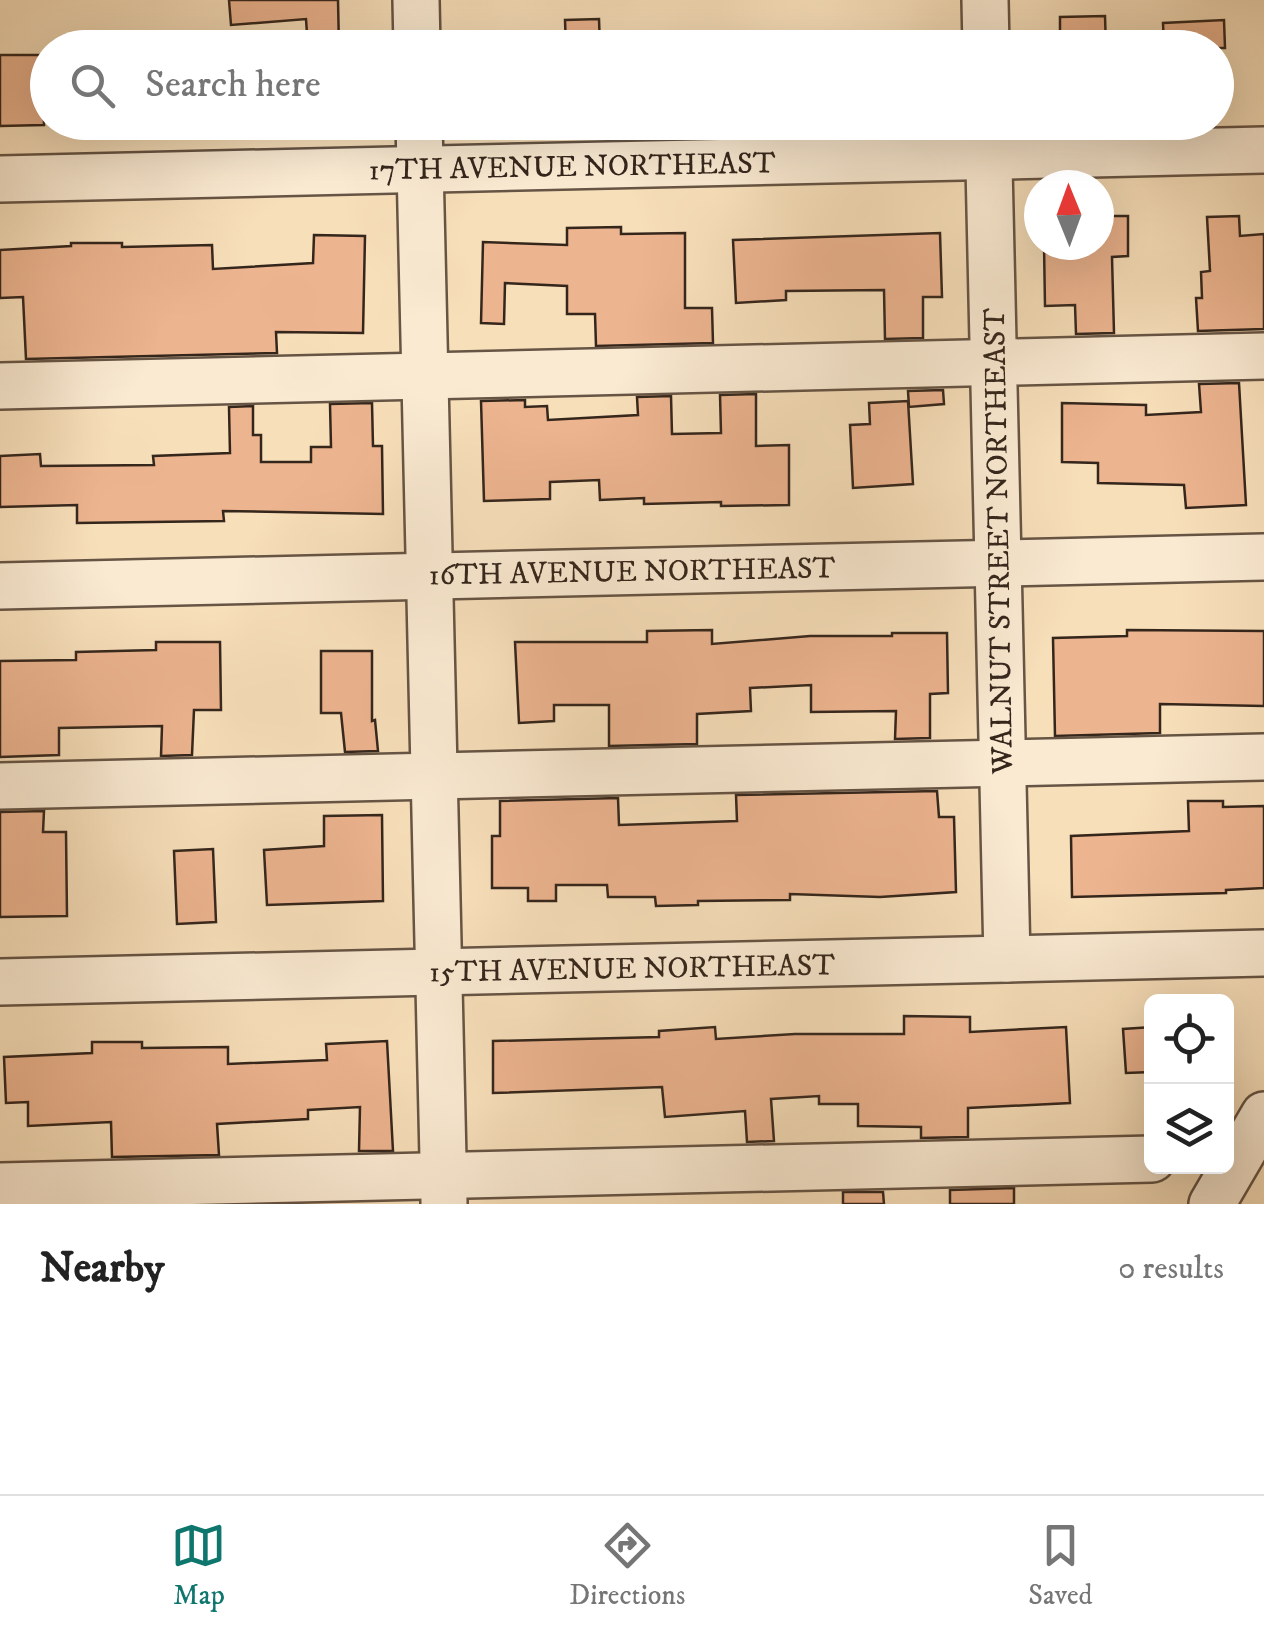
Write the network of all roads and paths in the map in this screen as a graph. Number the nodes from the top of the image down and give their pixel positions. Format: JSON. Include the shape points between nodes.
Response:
{"nodes":[{"id":1,"x":416,"y":0,"type":"edge"},
{"id":2,"x":985,"y":0,"type":"edge"},
{"id":3,"x":417,"y":30,"type":"edge"},
{"id":4,"x":986,"y":30,"type":"edge"},
{"id":5,"x":419,"y":140,"type":"edge"},
{"id":6,"x":988,"y":140,"type":"edge"},
{"id":7,"x":1264,"y":150,"type":"edge"},
{"id":8,"x":420,"y":170,"type":"junction"},
{"id":9,"x":0,"y":180,"type":"edge"},
{"id":10,"x":1264,"y":356,"type":"edge"},
{"id":11,"x":994,"y":362,"type":"junction"},
{"id":12,"x":425,"y":376,"type":"junction"},
{"id":13,"x":0,"y":386,"type":"edge"},
{"id":14,"x":1264,"y":557,"type":"edge"},
{"id":15,"x":998,"y":563,"type":"junction"},
{"id":16,"x":430,"y":576,"type":"junction"},
{"id":17,"x":0,"y":586,"type":"edge"},
{"id":18,"x":1264,"y":756,"type":"edge"},
{"id":19,"x":1003,"y":762,"type":"junction"},
{"id":20,"x":434,"y":776,"type":"junction"},
{"id":21,"x":0,"y":786,"type":"edge"},
{"id":22,"x":1264,"y":954,"type":"edge"},
{"id":23,"x":1007,"y":959,"type":"junction"},
{"id":24,"x":439,"y":972,"type":"junction"},
{"id":25,"x":0,"y":982,"type":"edge"},
{"id":26,"x":1264,"y":1116,"type":"edge"},
{"id":27,"x":1243,"y":1157,"type":"edge"},
{"id":28,"x":1144,"y":1159,"type":"edge"},
{"id":29,"x":0,"y":1186,"type":"edge"},
{"id":30,"x":444,"y":1190,"type":"edge"},
{"id":31,"x":1212,"y":1204,"type":"edge"}],
"edges":[{"from":1,"to":3,"type":"street"},
{"from":2,"to":4,"type":"street"},
{"from":5,"to":8,"type":"street"},
{"from":6,"to":7,"type":"street","name":"17TH AVENUE NORTHEAST"},
{"from":6,"to":8,"type":"street","name":"17TH AVENUE NORTHEAST"},
{"from":6,"to":11,"type":"street","name":"WALNUT STREET NORTHEAST"},
{"from":8,"to":9,"type":"street","name":"17TH AVENUE NORTHEAST"},
{"from":8,"to":12,"type":"street"},
{"from":10,"to":11,"type":"street"},
{"from":11,"to":12,"type":"street"},
{"from":11,"to":15,"type":"street","name":"WALNUT STREET NORTHEAST"},
{"from":12,"to":13,"type":"street"},
{"from":12,"to":16,"type":"street"},
{"from":14,"to":15,"type":"street","name":"16TH AVENUE NORTHEAST"},
{"from":15,"to":16,"type":"street","name":"16TH AVENUE NORTHEAST"},
{"from":15,"to":19,"type":"street","name":"WALNUT STREET NORTHEAST"},
{"from":16,"to":17,"type":"street","name":"16TH AVENUE NORTHEAST"},
{"from":16,"to":20,"type":"street"},
{"from":18,"to":19,"type":"street"},
{"from":19,"to":20,"type":"street"},
{"from":19,"to":23,"type":"street","name":"WALNUT STREET NORTHEAST"},
{"from":20,"to":21,"type":"street"},
{"from":20,"to":24,"type":"street"},
{"from":22,"to":23,"type":"street","name":"15TH AVENUE NORTHEAST"},
{"from":23,"to":24,"type":"street","name":"15TH AVENUE NORTHEAST"},
{"from":24,"to":25,"type":"street","name":"15TH AVENUE NORTHEAST"},
{"from":24,"to":30,"type":"street"},
{"from":26,"to":27,"type":"street"},
{"from":27,"to":31,"type":"street"},
{"from":28,"to":30,"type":"street"},
{"from":29,"to":30,"type":"street"}]}
